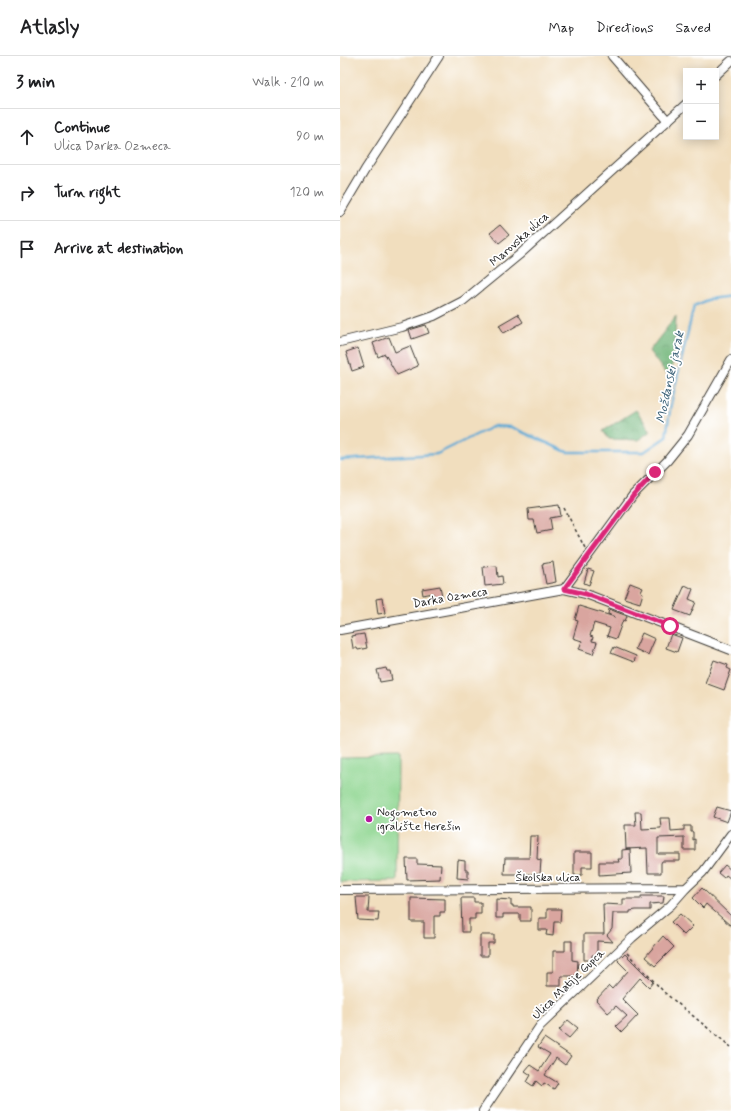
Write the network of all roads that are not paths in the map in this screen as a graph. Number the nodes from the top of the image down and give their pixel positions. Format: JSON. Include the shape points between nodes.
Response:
{"nodes":[{"id":1,"x":439,"y":56,"type":"edge"},
{"id":2,"x":612,"y":56,"type":"edge"},
{"id":3,"x":731,"y":61,"type":"edge"},
{"id":4,"x":719,"y":72,"type":"edge"},
{"id":5,"x":683,"y":107,"type":"edge"},
{"id":6,"x":668,"y":121,"type":"junction"},
{"id":7,"x":340,"y":212,"type":"edge"},
{"id":8,"x":340,"y":342,"type":"edge"},
{"id":9,"x":731,"y":360,"type":"edge"},
{"id":10,"x":564,"y":589,"type":"junction"},
{"id":11,"x":340,"y":630,"type":"edge"},
{"id":12,"x":731,"y":650,"type":"edge"},
{"id":13,"x":731,"y":834,"type":"edge"},
{"id":14,"x":664,"y":888,"type":"junction"},
{"id":15,"x":686,"y":888,"type":"junction"},
{"id":16,"x":340,"y":890,"type":"edge"},
{"id":17,"x":671,"y":905,"type":"junction"},
{"id":18,"x":483,"y":1111,"type":"edge"}],
"edges":[{"from":1,"to":7,"type":"street"},
{"from":2,"to":6,"type":"street"},
{"from":3,"to":4,"type":"street"},
{"from":5,"to":6,"type":"street","name":"Marovska ulica"},
{"from":6,"to":8,"type":"street","name":"Marovska ulica","via":[[498,274],[463,301],[428,318]]},
{"from":9,"to":10,"type":"street","via":[[688,435],[633,496]]},
{"from":10,"to":11,"type":"street","name":"Darka Ozmeca"},
{"from":10,"to":12,"type":"street","via":[[586,594]]},
{"from":13,"to":15,"type":"street","via":[[703,872]]},
{"from":14,"to":15,"type":"street","name":"Školska ulica"},
{"from":14,"to":16,"type":"street","name":"Školska ulica"},
{"from":14,"to":17,"type":"street"},
{"from":15,"to":17,"type":"street","name":"Ulica Matije Gupca"},
{"from":17,"to":18,"type":"street","name":"Ulica Matije Gupca","via":[[540,1026]]}]}
